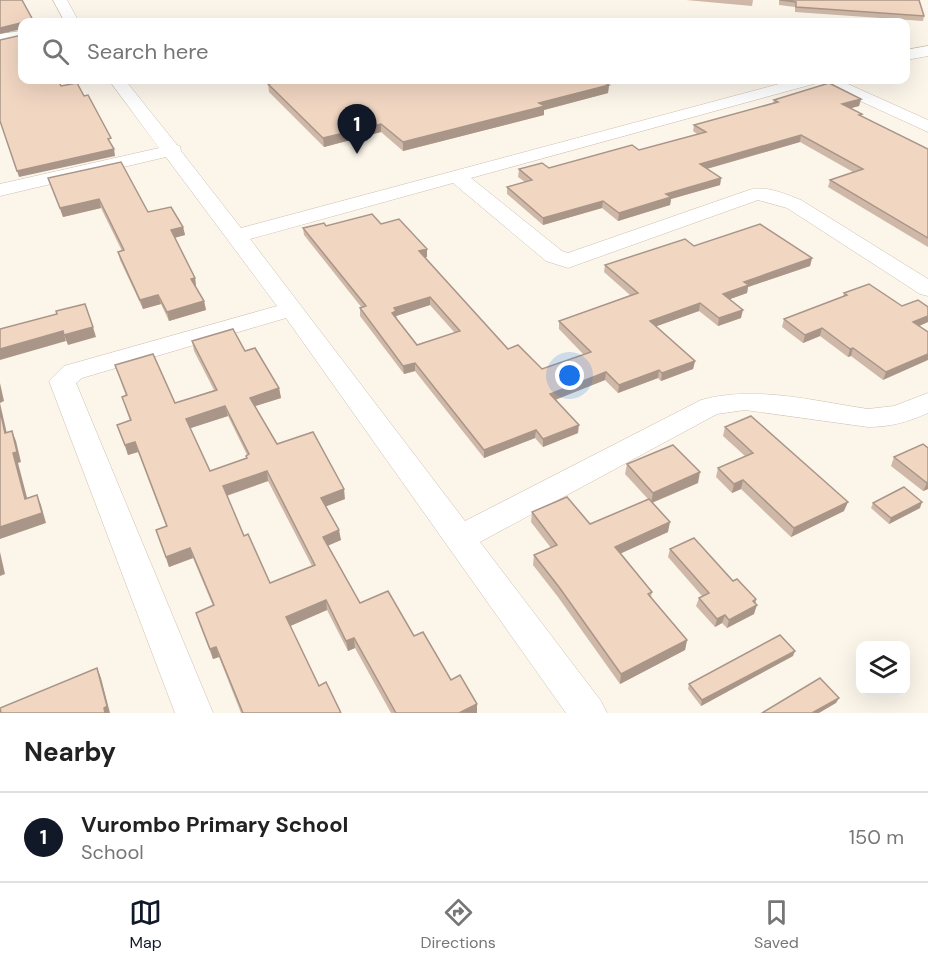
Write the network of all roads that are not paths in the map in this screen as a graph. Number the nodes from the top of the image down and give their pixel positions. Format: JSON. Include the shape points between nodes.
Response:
{"nodes":[{"id":1,"x":60,"y":0,"type":"edge"},
{"id":2,"x":70,"y":18,"type":"edge"},
{"id":3,"x":18,"y":35,"type":"edge"},
{"id":4,"x":0,"y":39,"type":"edge"},
{"id":5,"x":928,"y":51,"type":"edge"},
{"id":6,"x":910,"y":54,"type":"edge"},
{"id":7,"x":120,"y":84,"type":"edge"},
{"id":8,"x":796,"y":84,"type":"edge"},
{"id":9,"x":836,"y":84,"type":"edge"},
{"id":10,"x":928,"y":127,"type":"edge"},
{"id":11,"x":173,"y":150,"type":"junction"},
{"id":12,"x":456,"y":176,"type":"junction"},
{"id":13,"x":0,"y":190,"type":"edge"},
{"id":14,"x":236,"y":236,"type":"junction"},
{"id":15,"x":928,"y":289,"type":"edge"},
{"id":16,"x":292,"y":309,"type":"junction"},
{"id":17,"x":928,"y":402,"type":"edge"},
{"id":18,"x":460,"y":538,"type":"junction"},
{"id":19,"x":194,"y":713,"type":"edge"},
{"id":20,"x":588,"y":713,"type":"edge"}],
"edges":[{"from":1,"to":2,"type":"street"},
{"from":3,"to":4,"type":"street"},
{"from":5,"to":6,"type":"street"},
{"from":7,"to":11,"type":"street"},
{"from":8,"to":12,"type":"street"},
{"from":9,"to":10,"type":"street"},
{"from":11,"to":13,"type":"street"},
{"from":11,"to":14,"type":"street"},
{"from":12,"to":14,"type":"street"},
{"from":12,"to":15,"type":"street","via":[[554,256],[568,261],[756,194],[794,204]]},
{"from":14,"to":16,"type":"street"},
{"from":16,"to":18,"type":"street"},
{"from":16,"to":19,"type":"street","via":[[73,372],[62,381]]},
{"from":17,"to":18,"type":"street","via":[[884,418],[745,401],[711,406]]},
{"from":18,"to":20,"type":"street"}]}
